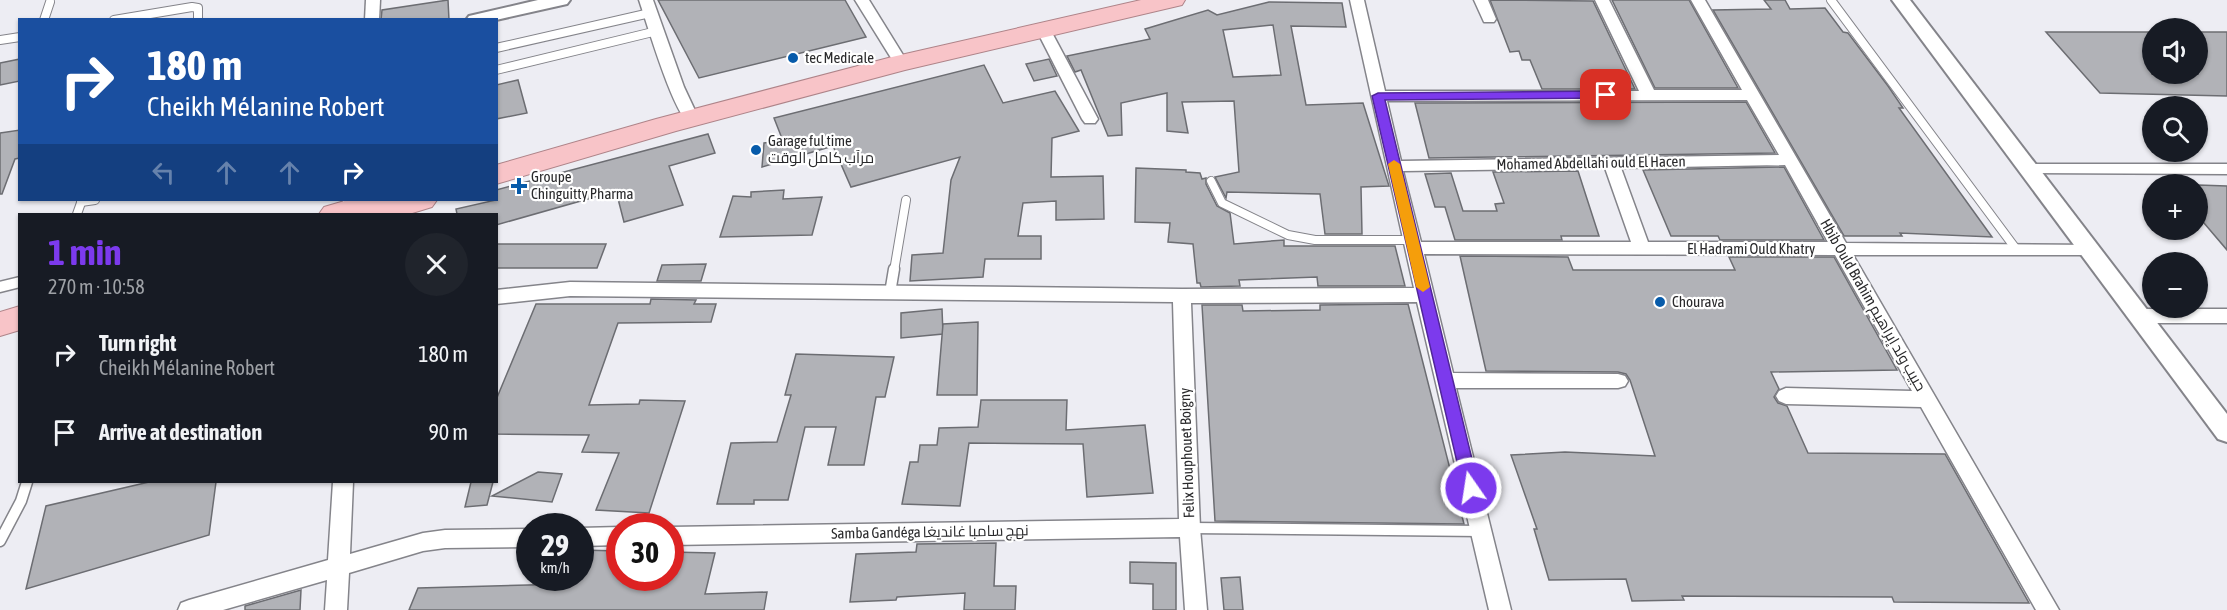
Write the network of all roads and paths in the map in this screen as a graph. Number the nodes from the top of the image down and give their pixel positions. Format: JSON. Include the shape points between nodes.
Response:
{"nodes":[{"id":1,"x":373,"y":0,"type":"edge"},
{"id":2,"x":561,"y":0,"type":"edge"},
{"id":3,"x":862,"y":0,"type":"edge"},
{"id":4,"x":1127,"y":0,"type":"edge"},
{"id":5,"x":1173,"y":0,"type":"edge"},
{"id":6,"x":1357,"y":0,"type":"edge"},
{"id":7,"x":1481,"y":0,"type":"edge"},
{"id":8,"x":1602,"y":0,"type":"edge"},
{"id":9,"x":1698,"y":0,"type":"edge"},
{"id":10,"x":1831,"y":0,"type":"edge"},
{"id":11,"x":1901,"y":0,"type":"edge"},
{"id":12,"x":50,"y":2,"type":"dead end"},
{"id":13,"x":648,"y":6,"type":"edge"},
{"id":14,"x":45,"y":18,"type":"edge"},
{"id":15,"x":126,"y":18,"type":"edge"},
{"id":16,"x":198,"y":18,"type":"edge"},
{"id":17,"x":372,"y":18,"type":"edge"},
{"id":18,"x":484,"y":18,"type":"edge"},
{"id":19,"x":1489,"y":19,"type":"dead end"},
{"id":20,"x":1043,"y":29,"type":"junction"},
{"id":21,"x":657,"y":31,"type":"junction"},
{"id":22,"x":18,"y":36,"type":"edge"},
{"id":23,"x":0,"y":40,"type":"edge"},
{"id":24,"x":498,"y":47,"type":"edge"},
{"id":25,"x":898,"y":59,"type":"junction"},
{"id":26,"x":498,"y":70,"type":"edge"},
{"id":27,"x":1649,"y":95,"type":"junction"},
{"id":28,"x":1751,"y":95,"type":"junction"},
{"id":29,"x":1378,"y":96,"type":"junction"},
{"id":30,"x":688,"y":114,"type":"junction"},
{"id":31,"x":1090,"y":118,"type":"dead end"},
{"id":32,"x":498,"y":152,"type":"edge"},
{"id":33,"x":529,"y":159,"type":"junction"},
{"id":34,"x":1789,"y":160,"type":"junction"},
{"id":35,"x":1611,"y":163,"type":"junction"},
{"id":36,"x":498,"y":164,"type":"edge"},
{"id":37,"x":1394,"y":166,"type":"junction"},
{"id":38,"x":2028,"y":169,"type":"junction"},
{"id":39,"x":2227,"y":169,"type":"edge"},
{"id":40,"x":498,"y":174,"type":"edge"},
{"id":41,"x":1211,"y":181,"type":"dead end"},
{"id":42,"x":906,"y":200,"type":"dead end"},
{"id":43,"x":378,"y":201,"type":"edge"},
{"id":44,"x":415,"y":201,"type":"edge"},
{"id":45,"x":354,"y":210,"type":"edge"},
{"id":46,"x":1413,"y":244,"type":"junction"},
{"id":47,"x":1642,"y":249,"type":"junction"},
{"id":48,"x":1842,"y":249,"type":"junction"},
{"id":49,"x":2016,"y":249,"type":"junction"},
{"id":50,"x":2088,"y":249,"type":"junction"},
{"id":51,"x":18,"y":282,"type":"edge"},
{"id":52,"x":0,"y":287,"type":"edge"},
{"id":53,"x":890,"y":292,"type":"junction"},
{"id":54,"x":1425,"y":295,"type":"junction"},
{"id":55,"x":1182,"y":296,"type":"junction"},
{"id":56,"x":498,"y":297,"type":"edge"},
{"id":57,"x":2139,"y":316,"type":"junction"},
{"id":58,"x":2227,"y":316,"type":"edge"},
{"id":59,"x":18,"y":319,"type":"edge"},
{"id":60,"x":0,"y":324,"type":"edge"},
{"id":61,"x":1445,"y":380,"type":"junction"},
{"id":62,"x":1618,"y":381,"type":"dead end"},
{"id":63,"x":1786,"y":396,"type":"dead end"},
{"id":64,"x":1928,"y":399,"type":"junction"},
{"id":65,"x":2227,"y":432,"type":"edge"},
{"id":66,"x":27,"y":483,"type":"edge"},
{"id":67,"x":343,"y":483,"type":"edge"},
{"id":68,"x":1190,"y":528,"type":"junction"},
{"id":69,"x":1481,"y":531,"type":"junction"},
{"id":70,"x":684,"y":536,"type":"edge"},
{"id":71,"x":516,"y":538,"type":"edge"},
{"id":72,"x":0,"y":541,"type":"edge"},
{"id":73,"x":339,"y":567,"type":"junction"},
{"id":74,"x":189,"y":610,"type":"edge"},
{"id":75,"x":336,"y":610,"type":"edge"},
{"id":76,"x":1196,"y":610,"type":"edge"},
{"id":77,"x":1500,"y":610,"type":"edge"},
{"id":78,"x":2048,"y":610,"type":"edge"}],
"edges":[{"from":1,"to":17,"type":"street"},
{"from":2,"to":18,"type":"street"},
{"from":3,"to":25,"type":"street"},
{"from":4,"to":25,"type":"highway"},
{"from":5,"to":20,"type":"highway"},
{"from":6,"to":29,"type":"street"},
{"from":7,"to":19,"type":"street"},
{"from":8,"to":27,"type":"street"},
{"from":9,"to":28,"type":"street","name":"Hbib Ould Brahim حبيب ولد إبراهيم"},
{"from":10,"to":49,"type":"lane"},
{"from":11,"to":38,"type":"street"},
{"from":12,"to":14,"type":"lane"},
{"from":13,"to":21,"type":"street"},
{"from":13,"to":24,"type":"lane"},
{"from":15,"to":16,"type":"lane","via":[[192,7],[198,8]]},
{"from":20,"to":25,"type":"highway"},
{"from":20,"to":31,"type":"street"},
{"from":21,"to":26,"type":"lane"},
{"from":21,"to":30,"type":"street"},
{"from":22,"to":23,"type":"lane"},
{"from":25,"to":30,"type":"highway"},
{"from":27,"to":28,"type":"street"},
{"from":27,"to":29,"type":"street"},
{"from":28,"to":34,"type":"street","name":"Hbib Ould Brahim حبيب ولد إبراهيم"},
{"from":29,"to":37,"type":"street"},
{"from":30,"to":33,"type":"highway"},
{"from":32,"to":33,"type":"highway"},
{"from":33,"to":36,"type":"highway"},
{"from":33,"to":40,"type":"highway"},
{"from":34,"to":35,"type":"street","name":"Mohamed Abdellahi ould El Hacen"},
{"from":34,"to":48,"type":"street","name":"Hbib Ould Brahim حبيب ولد إبراهيم"},
{"from":35,"to":37,"type":"street","name":"Mohamed Abdellahi ould El Hacen"},
{"from":35,"to":47,"type":"street"},
{"from":37,"to":46,"type":"street"},
{"from":38,"to":39,"type":"street"},
{"from":38,"to":50,"type":"street"},
{"from":41,"to":46,"type":"lane","via":[[1222,203],[1288,235],[1315,240]]},
{"from":42,"to":53,"type":"lane"},
{"from":43,"to":45,"type":"highway"},
{"from":44,"to":45,"type":"highway"},
{"from":46,"to":47,"type":"street","name":"El Hadrami Ould Khatry"},
{"from":46,"to":54,"type":"street"},
{"from":47,"to":48,"type":"street","name":"El Hadrami Ould Khatry"},
{"from":48,"to":49,"type":"street","name":"El Hadrami Ould Khatry"},
{"from":48,"to":64,"type":"street","name":"Hbib Ould Brahim حبيب ولد إبراهيم"},
{"from":49,"to":50,"type":"street","name":"El Hadrami Ould Khatry"},
{"from":50,"to":57,"type":"street"},
{"from":51,"to":52,"type":"lane"},
{"from":53,"to":55,"type":"street"},
{"from":53,"to":56,"type":"street","via":[[570,289]]},
{"from":54,"to":55,"type":"street"},
{"from":54,"to":61,"type":"street"},
{"from":55,"to":68,"type":"street","name":"Felix Houphouet Boigny"},
{"from":57,"to":58,"type":"street"},
{"from":57,"to":65,"type":"street"},
{"from":59,"to":60,"type":"highway"},
{"from":61,"to":62,"type":"street"},
{"from":61,"to":69,"type":"street"},
{"from":63,"to":64,"type":"street"},
{"from":64,"to":78,"type":"street","name":"Hbib Ould Brahim حبيب ولد إبراهيم"},
{"from":66,"to":72,"type":"lane"},
{"from":67,"to":73,"type":"street"},
{"from":68,"to":69,"type":"lane"},
{"from":68,"to":70,"type":"street","name":"Samba Gandéga نهج سامبا غانديغا"},
{"from":68,"to":76,"type":"street","name":"Felix Houphouet Boigny"},
{"from":69,"to":77,"type":"street"},
{"from":71,"to":73,"type":"street","via":[[423,542]]},
{"from":73,"to":74,"type":"street"},
{"from":73,"to":75,"type":"street"}]}
